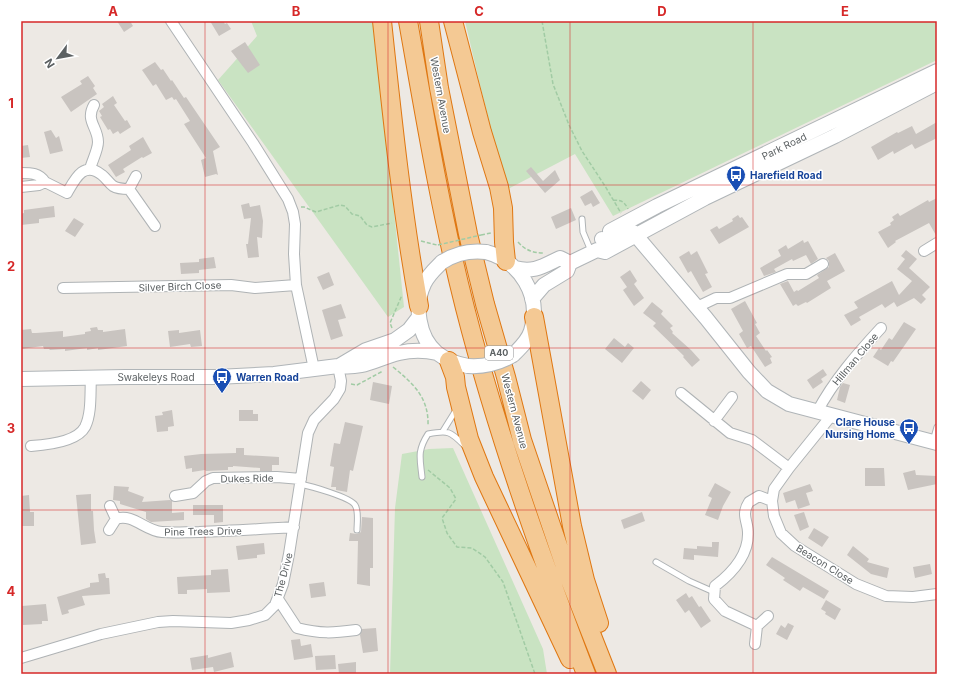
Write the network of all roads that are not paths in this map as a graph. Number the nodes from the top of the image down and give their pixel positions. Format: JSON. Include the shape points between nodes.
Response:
{"nodes":[{"id":1,"x":171,"y":21,"type":"edge"},
{"id":2,"x":382,"y":21,"type":"edge"},
{"id":3,"x":408,"y":21,"type":"edge"},
{"id":4,"x":429,"y":21,"type":"edge"},
{"id":5,"x":453,"y":21,"type":"edge"},
{"id":6,"x":937,"y":71,"type":"edge"},
{"id":7,"x":937,"y":83,"type":"edge"},
{"id":8,"x":94,"y":105,"type":"dead end"},
{"id":9,"x":90,"y":169,"type":"junction"},
{"id":10,"x":21,"y":173,"type":"edge"},
{"id":11,"x":136,"y":176,"type":"dead end"},
{"id":12,"x":45,"y":182,"type":"junction"},
{"id":13,"x":21,"y":187,"type":"edge"},
{"id":14,"x":129,"y":189,"type":"junction"},
{"id":15,"x":582,"y":219,"type":"dead end"},
{"id":16,"x":154,"y":226,"type":"dead end"},
{"id":17,"x":636,"y":235,"type":"junction"},
{"id":18,"x":937,"y":243,"type":"edge"},
{"id":19,"x":596,"y":247,"type":"junction"},
{"id":20,"x":924,"y":251,"type":"dead end"},
{"id":21,"x":570,"y":263,"type":"junction"},
{"id":22,"x":510,"y":264,"type":"junction"},
{"id":23,"x":823,"y":264,"type":"dead end"},
{"id":24,"x":296,"y":286,"type":"junction"},
{"id":25,"x":63,"y":288,"type":"dead end"},
{"id":26,"x":532,"y":299,"type":"junction"},
{"id":27,"x":697,"y":307,"type":"junction"},
{"id":28,"x":419,"y":312,"type":"junction"},
{"id":29,"x":534,"y":317,"type":"junction"},
{"id":30,"x":882,"y":328,"type":"dead end"},
{"id":31,"x":443,"y":357,"type":"junction"},
{"id":32,"x":338,"y":366,"type":"junction"},
{"id":33,"x":314,"y":369,"type":"junction"},
{"id":34,"x":91,"y":377,"type":"junction"},
{"id":35,"x":21,"y":379,"type":"edge"},
{"id":36,"x":681,"y":393,"type":"dead end"},
{"id":37,"x":732,"y":397,"type":"dead end"},
{"id":38,"x":460,"y":404,"type":"junction"},
{"id":39,"x":817,"y":412,"type":"junction"},
{"id":40,"x":831,"y":416,"type":"junction"},
{"id":41,"x":714,"y":421,"type":"junction"},
{"id":42,"x":937,"y":427,"type":"edge"},
{"id":43,"x":443,"y":431,"type":"junction"},
{"id":44,"x":935,"y":442,"type":"edge"},
{"id":45,"x":31,"y":446,"type":"dead end"},
{"id":46,"x":475,"y":456,"type":"junction"},
{"id":47,"x":789,"y":468,"type":"junction"},
{"id":48,"x":422,"y":477,"type":"dead end"},
{"id":49,"x":300,"y":482,"type":"junction"},
{"id":50,"x":175,"y":496,"type":"dead end"},
{"id":51,"x":772,"y":501,"type":"junction"},
{"id":52,"x":110,"y":506,"type":"dead end"},
{"id":53,"x":116,"y":519,"type":"junction"},
{"id":54,"x":294,"y":527,"type":"junction"},
{"id":55,"x":109,"y":530,"type":"dead end"},
{"id":56,"x":357,"y":530,"type":"dead end"},
{"id":57,"x":656,"y":562,"type":"dead end"},
{"id":58,"x":714,"y":592,"type":"junction"},
{"id":59,"x":937,"y":594,"type":"edge"},
{"id":60,"x":278,"y":599,"type":"junction"},
{"id":61,"x":768,"y":616,"type":"dead end"},
{"id":62,"x":758,"y":626,"type":"junction"},
{"id":63,"x":356,"y":630,"type":"dead end"},
{"id":64,"x":755,"y":644,"type":"dead end"},
{"id":65,"x":21,"y":658,"type":"edge"},
{"id":66,"x":577,"y":674,"type":"edge"},
{"id":67,"x":586,"y":674,"type":"edge"},
{"id":68,"x":607,"y":674,"type":"edge"},
{"id":69,"x":619,"y":674,"type":"edge"}],
"edges":[{"from":1,"to":24,"type":"street","via":[[288,199],[294,224]]},
{"from":2,"to":28,"type":"highway","via":[[393,124]]},
{"from":3,"to":67,"type":"highway","name":"Western Avenue","number":"A40","via":[[440,198],[466,309],[525,506]]},
{"from":4,"to":68,"type":"highway","name":"Western Avenue","number":"A40","via":[[439,88],[468,234],[522,440],[568,575]]},
{"from":5,"to":22,"type":"highway","via":[[499,187],[503,208],[504,242]]},
{"from":6,"to":19,"type":"main road","name":"Park Road","via":[[628,216]]},
{"from":7,"to":17,"type":"main road","name":"Park Road"},
{"from":8,"to":9,"type":"street","via":[[91,118],[98,141]]},
{"from":9,"to":12,"type":"street","via":[[80,173],[67,193]]},
{"from":9,"to":14,"type":"street","via":[[101,174],[113,186]]},
{"from":10,"to":12,"type":"street","via":[[37,174]]},
{"from":11,"to":14,"type":"street"},
{"from":12,"to":13,"type":"street"},
{"from":14,"to":16,"type":"street"},
{"from":15,"to":19,"type":"lane","via":[[584,237]]},
{"from":17,"to":19,"type":"main road","name":"Park Road","via":[[605,252]]},
{"from":17,"to":27,"type":"main road"},
{"from":18,"to":20,"type":"street"},
{"from":19,"to":21,"type":"main road","name":"Park Road"},
{"from":21,"to":22,"type":"main road","via":[[560,258],[531,270],[523,270]]},
{"from":21,"to":26,"type":"main road","name":"Park Road","via":[[567,271],[544,285]]},
{"from":22,"to":26,"type":"main road","via":[[522,276]]},
{"from":22,"to":28,"type":"main road","bridge":true,"via":[[486,252],[462,252],[451,256],[432,272],[425,282]]},
{"from":23,"to":27,"type":"street","via":[[806,274],[787,274],[730,298],[716,298]]},
{"from":24,"to":25,"type":"street","name":"Silver Birch Close"},
{"from":24,"to":33,"type":"street"},
{"from":26,"to":29,"type":"main road"},
{"from":27,"to":39,"type":"main road","via":[[748,372],[767,391],[789,404]]},
{"from":28,"to":31,"type":"main road","via":[[429,345]]},
{"from":28,"to":32,"type":"main road","name":"Swakeleys Road","via":[[409,330],[395,340],[366,350]]},
{"from":29,"to":31,"type":"main road","bridge":true,"via":[[531,332],[522,347],[502,361],[490,365],[468,366]]},
{"from":29,"to":69,"type":"highway","via":[[572,526],[593,607]]},
{"from":30,"to":39,"type":"street","name":"Hillman Close","via":[[848,365],[825,396]]},
{"from":31,"to":32,"type":"main road","name":"Swakeleys Road","via":[[426,350],[414,351],[351,368]]},
{"from":31,"to":38,"type":"highway","via":[[455,377]]},
{"from":32,"to":33,"type":"main road","name":"Swakeleys Road"},
{"from":32,"to":49,"type":"street","name":"The Drive","via":[[340,389],[310,425]]},
{"from":33,"to":34,"type":"main road","name":"Swakeleys Road","via":[[217,377]]},
{"from":34,"to":35,"type":"main road","name":"Swakeleys Road"},
{"from":34,"to":45,"type":"street","via":[[87,421],[82,430],[62,441]]},
{"from":36,"to":41,"type":"street"},
{"from":37,"to":41,"type":"street"},
{"from":38,"to":43,"type":"lane"},
{"from":38,"to":46,"type":"highway"},
{"from":39,"to":40,"type":"main road"},
{"from":40,"to":44,"type":"main road"},
{"from":40,"to":47,"type":"street"},
{"from":41,"to":47,"type":"street","via":[[730,433],[752,440]]},
{"from":42,"to":44,"type":"lane"},
{"from":43,"to":46,"type":"lane","via":[[455,437]]},
{"from":43,"to":48,"type":"lane","via":[[428,434],[421,444]]},
{"from":46,"to":66,"type":"highway"},
{"from":47,"to":51,"type":"street","via":[[774,489]]},
{"from":49,"to":50,"type":"street","name":"Dukes Ride","via":[[277,477],[213,478],[193,493]]},
{"from":49,"to":54,"type":"street","name":"The Drive"},
{"from":49,"to":56,"type":"lane","via":[[354,503]]},
{"from":51,"to":58,"type":"street","via":[[759,496],[748,502],[745,514],[748,533],[746,550],[737,565],[715,586]]},
{"from":51,"to":59,"type":"street","name":"Beacon Close","via":[[774,516],[786,538],[856,584],[886,596],[913,597]]},
{"from":52,"to":53,"type":"street"},
{"from":53,"to":54,"type":"street","name":"Pine Trees Drive","via":[[125,517],[162,532]]},
{"from":53,"to":55,"type":"street"},
{"from":54,"to":60,"type":"street","name":"The Drive"},
{"from":57,"to":58,"type":"lane"},
{"from":58,"to":62,"type":"street","via":[[714,599],[725,611]]},
{"from":60,"to":63,"type":"street","via":[[297,628],[329,634]]},
{"from":60,"to":65,"type":"street","name":"The Drive","via":[[266,615],[249,620],[231,623],[158,622],[101,634]]},
{"from":61,"to":62,"type":"street"},
{"from":62,"to":64,"type":"street"}]}
